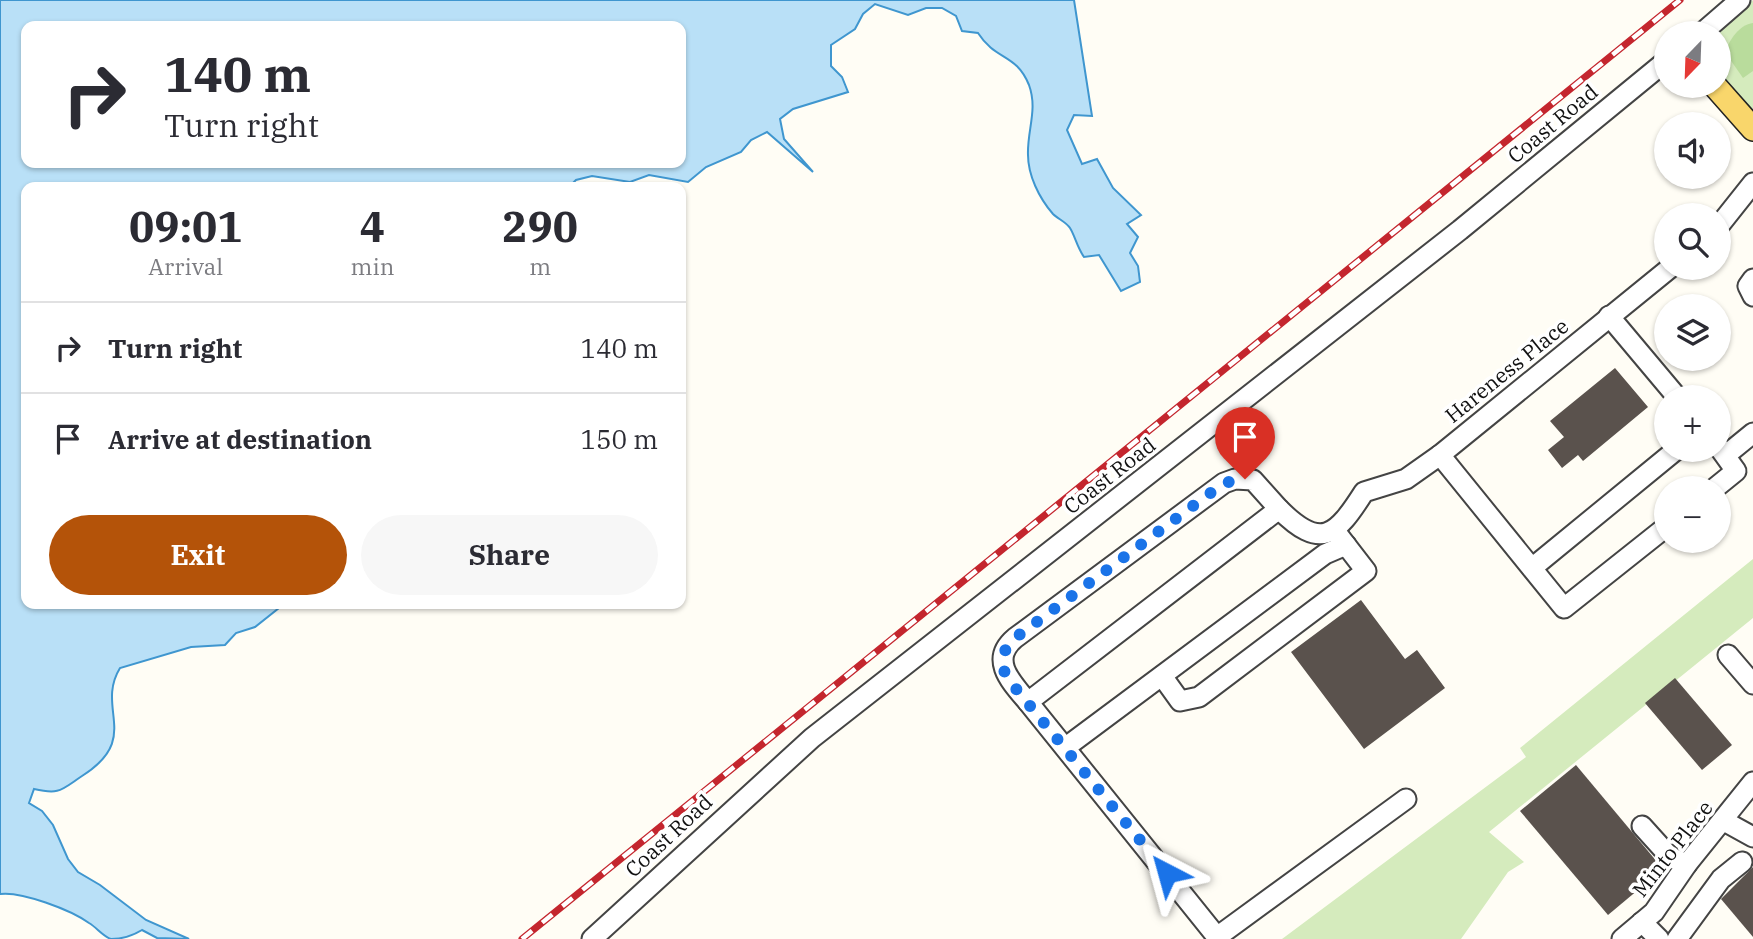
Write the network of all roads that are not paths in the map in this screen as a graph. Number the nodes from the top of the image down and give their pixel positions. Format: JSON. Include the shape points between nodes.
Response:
{"nodes":[{"id":1,"x":1740,"y":0,"type":"edge"},
{"id":2,"x":1716,"y":21,"type":"edge"},
{"id":3,"x":1654,"y":71,"type":"edge"},
{"id":4,"x":1726,"y":98,"type":"edge"},
{"id":5,"x":1753,"y":129,"type":"edge"},
{"id":6,"x":1753,"y":183,"type":"edge"},
{"id":7,"x":1731,"y":211,"type":"edge"},
{"id":8,"x":1753,"y":279,"type":"edge"},
{"id":9,"x":1655,"y":280,"type":"edge"},
{"id":10,"x":1753,"y":296,"type":"edge"},
{"id":11,"x":1609,"y":316,"type":"junction"},
{"id":12,"x":1667,"y":385,"type":"edge"},
{"id":13,"x":1753,"y":433,"type":"edge"},
{"id":14,"x":1731,"y":446,"type":"edge"},
{"id":15,"x":1440,"y":455,"type":"junction"},
{"id":16,"x":1661,"y":462,"type":"edge"},
{"id":17,"x":1730,"y":462,"type":"edge"},
{"id":18,"x":1730,"y":476,"type":"edge"},
{"id":19,"x":1279,"y":509,"type":"junction"},
{"id":20,"x":1340,"y":537,"type":"junction"},
{"id":21,"x":1654,"y":537,"type":"edge"},
{"id":22,"x":1532,"y":568,"type":"junction"},
{"id":23,"x":1728,"y":655,"type":"dead end"},
{"id":24,"x":1162,"y":676,"type":"junction"},
{"id":25,"x":1753,"y":684,"type":"edge"},
{"id":26,"x":1028,"y":702,"type":"junction"},
{"id":27,"x":1066,"y":747,"type":"junction"},
{"id":28,"x":1753,"y":782,"type":"edge"},
{"id":29,"x":1406,"y":799,"type":"dead end"},
{"id":30,"x":1724,"y":821,"type":"junction"},
{"id":31,"x":1642,"y":826,"type":"dead end"},
{"id":32,"x":1753,"y":837,"type":"edge"},
{"id":33,"x":1742,"y":862,"type":"dead end"},
{"id":34,"x":1687,"y":864,"type":"junction"},
{"id":35,"x":1642,"y":922,"type":"junction"},
{"id":36,"x":592,"y":939,"type":"edge"},
{"id":37,"x":1622,"y":939,"type":"edge"},
{"id":38,"x":1659,"y":939,"type":"edge"},
{"id":39,"x":1677,"y":939,"type":"edge"}],
"edges":[{"from":1,"to":2,"type":"street"},
{"from":3,"to":36,"type":"street","name":"Coast Road","via":[[1460,230],[812,738]]},
{"from":4,"to":5,"type":"main road"},
{"from":6,"to":7,"type":"street"},
{"from":8,"to":10,"type":"street","via":[[1748,286]]},
{"from":9,"to":11,"type":"street","name":"Hareness Place"},
{"from":11,"to":12,"type":"street"},
{"from":11,"to":15,"type":"street","name":"Hareness Place"},
{"from":13,"to":14,"type":"street"},
{"from":15,"to":20,"type":"street","name":"Hareness Place","via":[[1406,479],[1364,492]]},
{"from":15,"to":22,"type":"street"},
{"from":16,"to":22,"type":"street"},
{"from":17,"to":18,"type":"street","via":[[1736,471]]},
{"from":19,"to":20,"type":"street","via":[[1301,531]]},
{"from":19,"to":26,"type":"street"},
{"from":19,"to":26,"type":"street","via":[[1253,480],[1224,483],[1015,638],[1004,653],[1004,671]]},
{"from":20,"to":24,"type":"street","via":[[1325,554]]},
{"from":20,"to":24,"type":"street","via":[[1366,571],[1199,697],[1180,701]]},
{"from":21,"to":22,"type":"street","via":[[1564,608]]},
{"from":23,"to":25,"type":"street"},
{"from":24,"to":27,"type":"street"},
{"from":26,"to":27,"type":"street"},
{"from":27,"to":29,"type":"street","via":[[1217,937]]},
{"from":28,"to":30,"type":"street","name":"Minto Place"},
{"from":30,"to":32,"type":"street"},
{"from":30,"to":34,"type":"street","name":"Minto Place"},
{"from":31,"to":34,"type":"street","via":[[1670,857]]},
{"from":33,"to":39,"type":"street","via":[[1721,879]]},
{"from":34,"to":35,"type":"street","name":"Minto Place"},
{"from":35,"to":37,"type":"street","name":"Minto Place"},
{"from":35,"to":38,"type":"street"}]}
